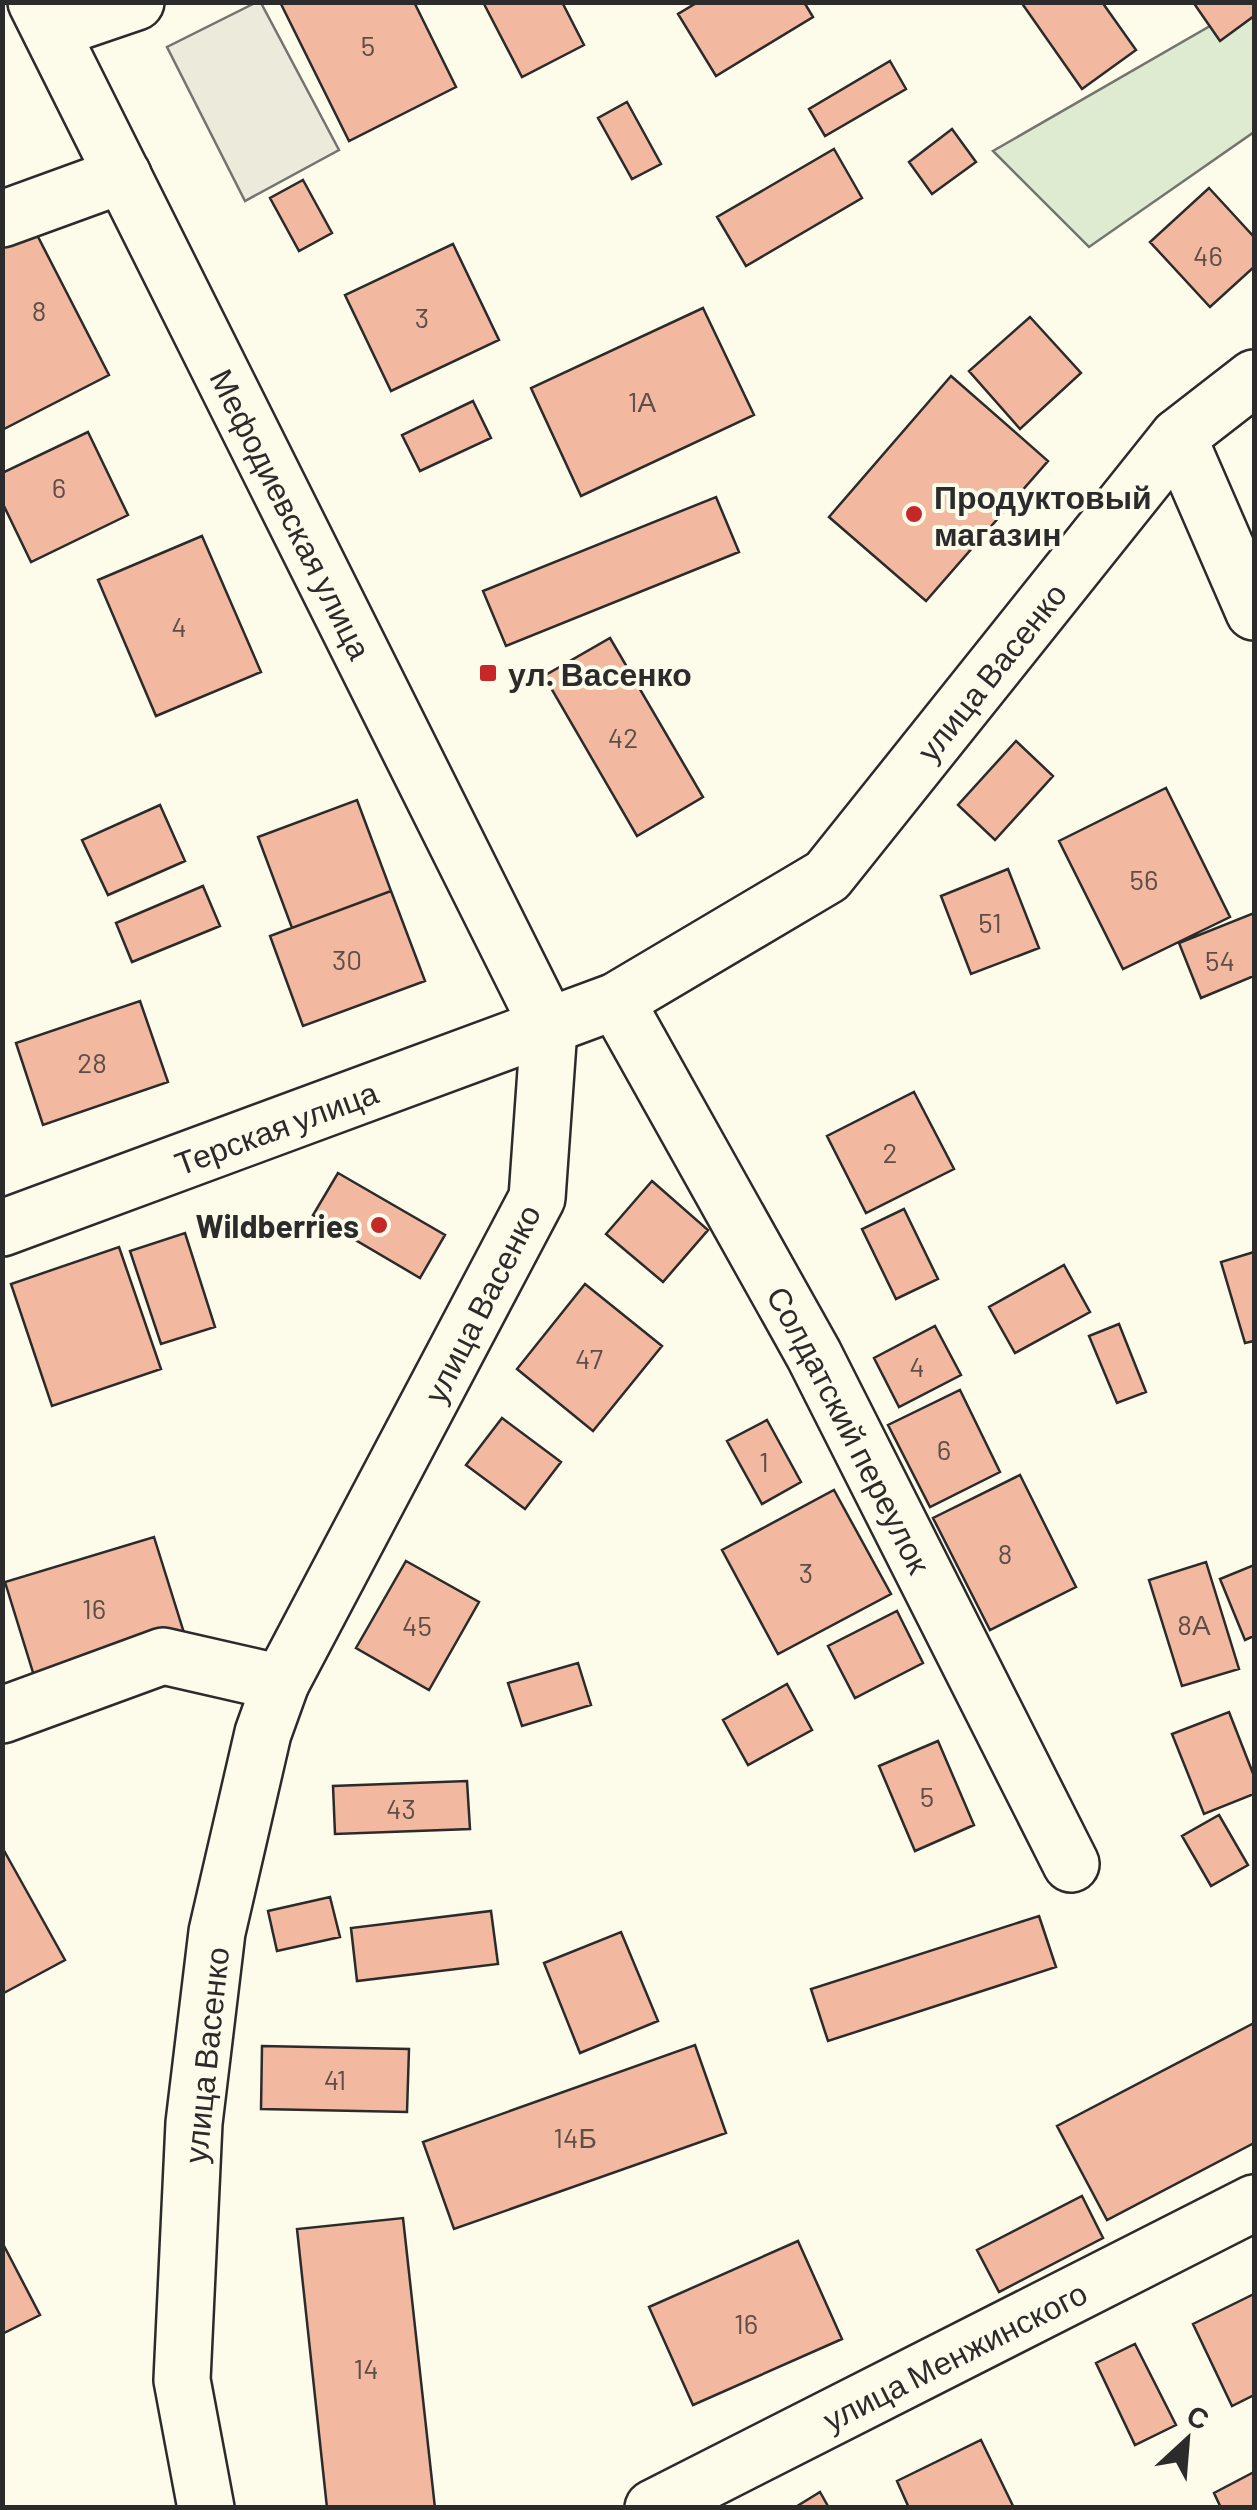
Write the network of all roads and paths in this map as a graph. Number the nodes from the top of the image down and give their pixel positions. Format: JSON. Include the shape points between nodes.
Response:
{"nodes":[{"id":1,"x":136,"y":2,"type":"edge"},
{"id":2,"x":43,"y":17,"type":"edge"},
{"id":3,"x":123,"y":175,"type":"junction"},
{"id":4,"x":2,"y":220,"type":"edge"},
{"id":5,"x":1254,"y":378,"type":"edge"},
{"id":6,"x":1178,"y":438,"type":"junction"},
{"id":7,"x":1254,"y":612,"type":"edge"},
{"id":8,"x":616,"y":1001,"type":"junction"},
{"id":9,"x":549,"y":1028,"type":"junction"},
{"id":10,"x":2,"y":1228,"type":"edge"},
{"id":11,"x":281,"y":1682,"type":"junction"},
{"id":12,"x":2,"y":1715,"type":"edge"},
{"id":13,"x":1071,"y":1864,"type":"dead end"},
{"id":14,"x":1254,"y":2203,"type":"edge"},
{"id":15,"x":206,"y":2508,"type":"edge"},
{"id":16,"x":654,"y":2508,"type":"edge"}],
"edges":[{"from":1,"to":2,"type":"street"},
{"from":2,"to":3,"type":"street","name":"Мефодиевская улица"},
{"from":3,"to":4,"type":"street"},
{"from":3,"to":9,"type":"street","name":"Мефодиевская улица"},
{"from":5,"to":6,"type":"street","name":"улица Васенко"},
{"from":6,"to":7,"type":"street"},
{"from":6,"to":8,"type":"street","name":"улица Васенко","via":[[827,876]]},
{"from":8,"to":9,"type":"street","name":"улица Васенко"},
{"from":8,"to":13,"type":"street","name":"Солдатский переулок","via":[[814,1355]]},
{"from":9,"to":10,"type":"street","name":"Терская улица"},
{"from":9,"to":11,"type":"street","name":"улица Васенко","via":[[537,1198]]},
{"from":11,"to":12,"type":"street","via":[[162,1656]]},
{"from":11,"to":15,"type":"street","name":"улица Васенко","via":[[217,1932],[194,2124],[182,2380]]},
{"from":14,"to":16,"type":"street","name":"улица Менжинского"}]}
